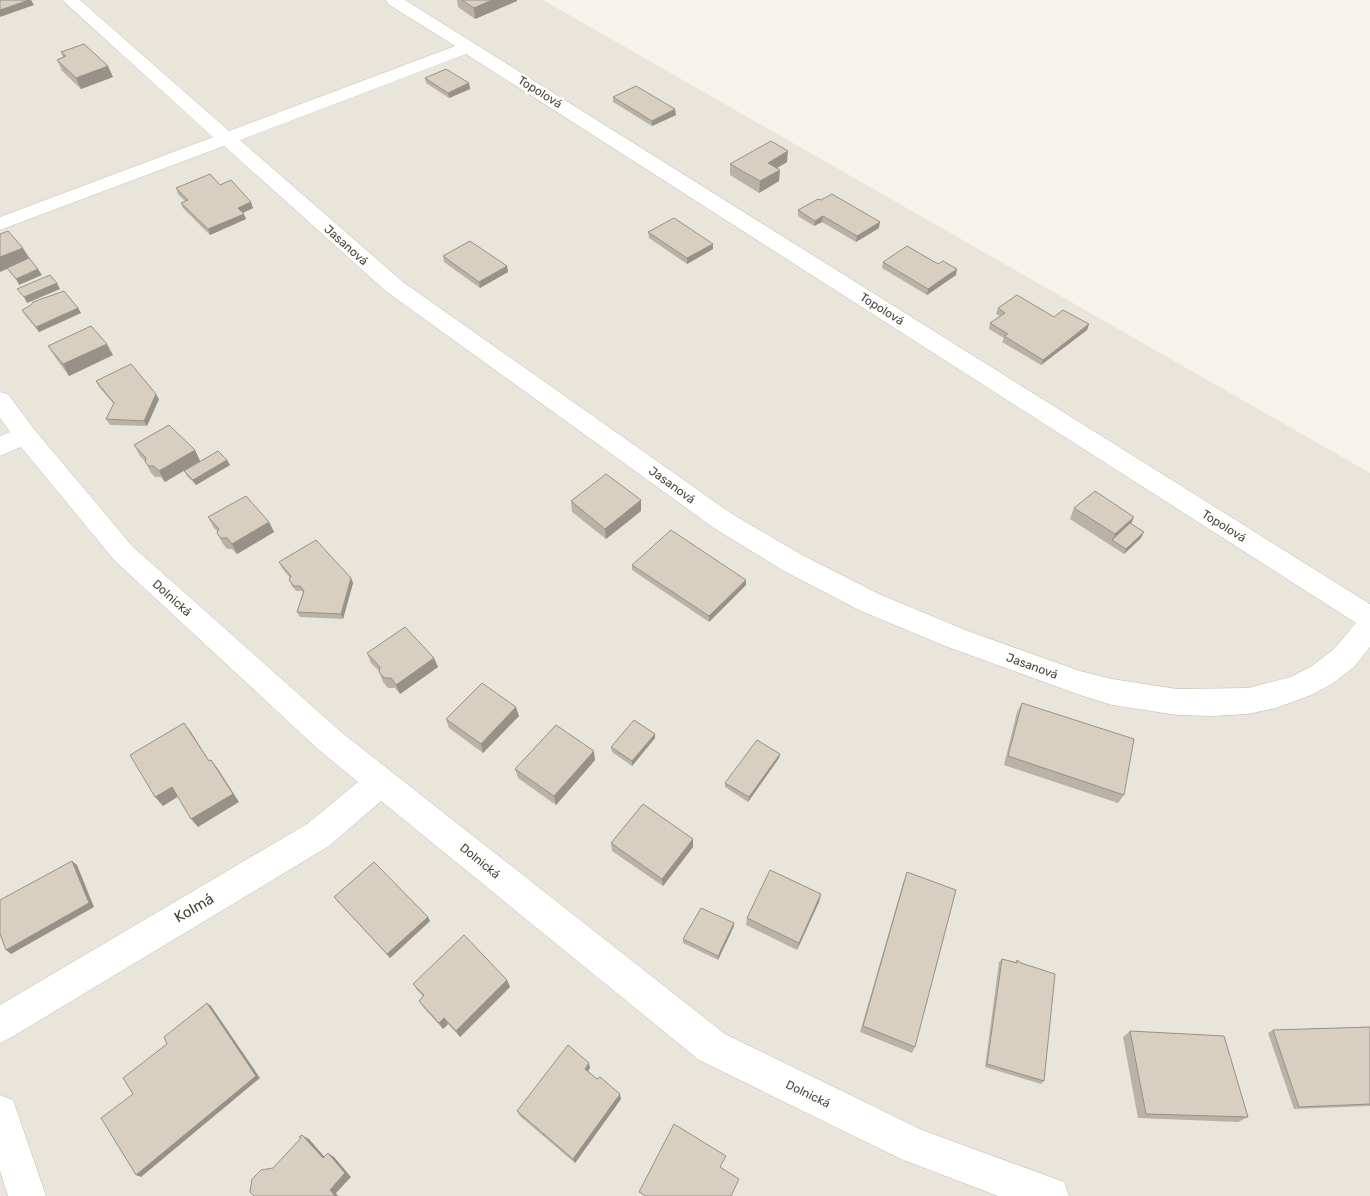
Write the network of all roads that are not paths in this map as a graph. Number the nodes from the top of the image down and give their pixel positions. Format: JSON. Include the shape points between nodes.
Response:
{"nodes":[{"id":1,"x":70,"y":0,"type":"edge"},
{"id":2,"x":394,"y":0,"type":"edge"},
{"id":3,"x":468,"y":47,"type":"junction"},
{"id":4,"x":228,"y":139,"type":"junction"},
{"id":5,"x":0,"y":224,"type":"edge"},
{"id":6,"x":0,"y":400,"type":"edge"},
{"id":7,"x":13,"y":441,"type":"edge"},
{"id":8,"x":1370,"y":618,"type":"edge"},
{"id":9,"x":1370,"y":626,"type":"edge"},
{"id":10,"x":382,"y":781,"type":"junction"},
{"id":11,"x":0,"y":1025,"type":"edge"},
{"id":12,"x":0,"y":1113,"type":"edge"},
{"id":13,"x":28,"y":1196,"type":"edge"},
{"id":14,"x":1050,"y":1196,"type":"edge"}],
"edges":[{"from":1,"to":4,"type":"street","name":"Jasanová"},
{"from":2,"to":3,"type":"street","name":"Topolová"},
{"from":3,"to":4,"type":"street"},
{"from":3,"to":8,"type":"street","name":"Topolová"},
{"from":4,"to":5,"type":"street"},
{"from":4,"to":9,"type":"street","name":"Jasanová","via":[[395,287],[715,516],[793,563],[902,617],[1080,683],[1145,698],[1212,703],[1248,701],[1301,686],[1344,658]]},
{"from":6,"to":7,"type":"street","name":"Dolnická"},
{"from":7,"to":10,"type":"street","name":"Dolnická","via":[[123,553],[330,741]]},
{"from":10,"to":11,"type":"street","name":"Kolmá","via":[[318,835]]},
{"from":10,"to":14,"type":"street","name":"Dolnická","via":[[712,1047],[914,1146]]},
{"from":12,"to":13,"type":"street"}]}
